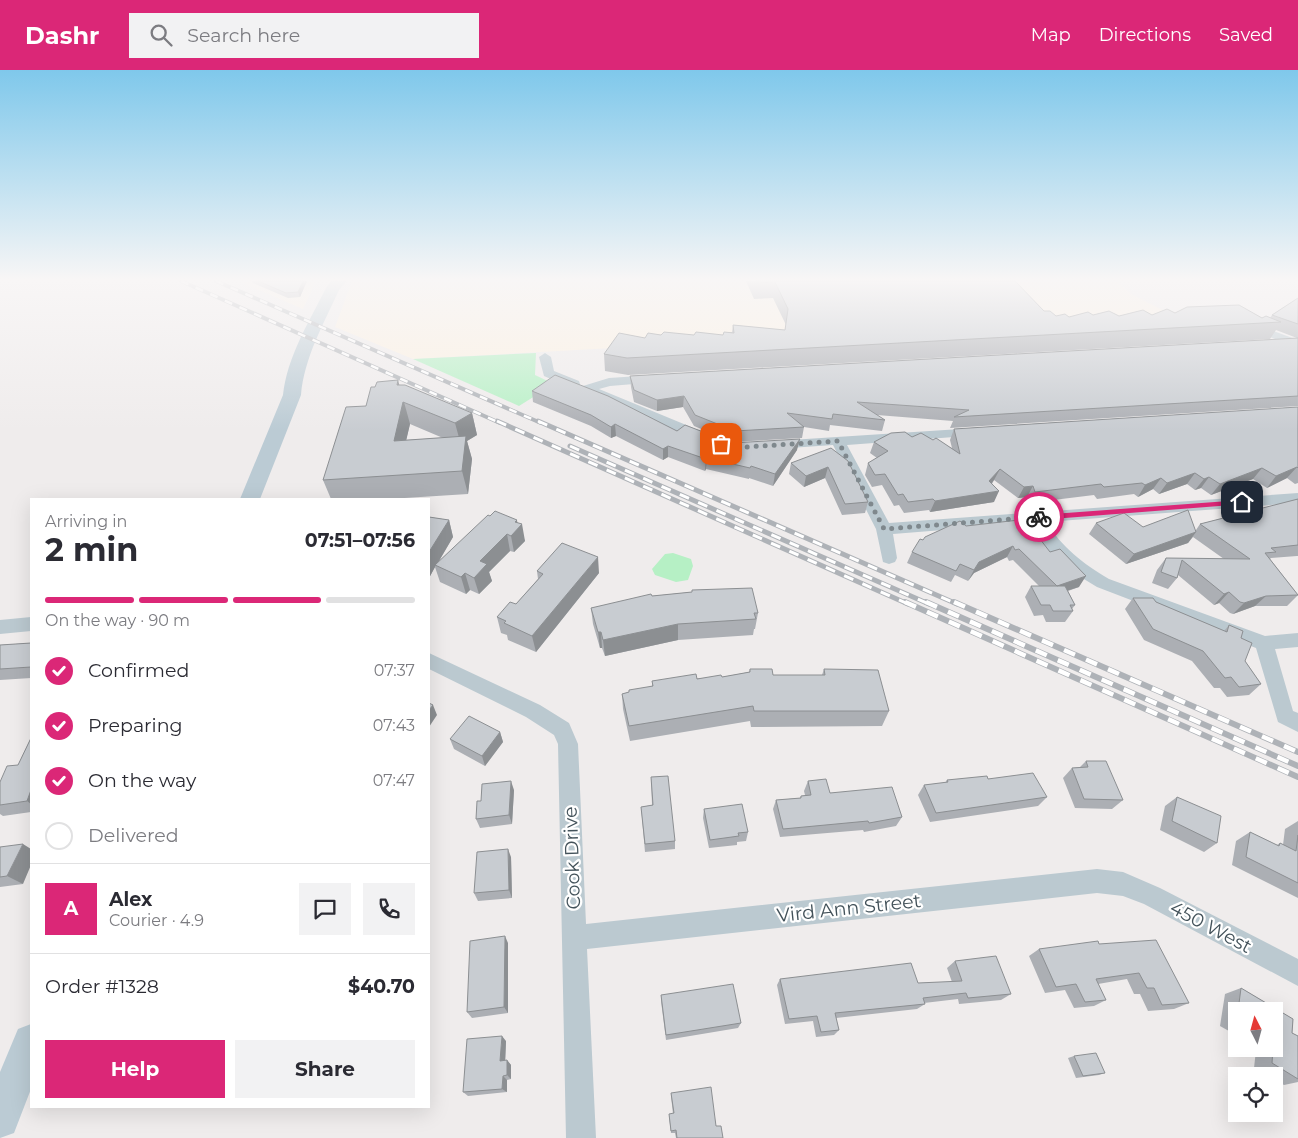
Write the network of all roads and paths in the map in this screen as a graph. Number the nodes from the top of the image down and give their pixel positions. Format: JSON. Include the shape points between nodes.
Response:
{"nodes":[{"id":1,"x":327,"y":331,"type":"edge"},
{"id":2,"x":1263,"y":331,"type":"edge"},
{"id":3,"x":1297,"y":344,"type":"edge"},
{"id":4,"x":1269,"y":345,"type":"edge"},
{"id":5,"x":545,"y":357,"type":"dead end"},
{"id":6,"x":665,"y":379,"type":"edge"},
{"id":7,"x":588,"y":389,"type":"junction"},
{"id":8,"x":994,"y":431,"type":"edge"},
{"id":9,"x":838,"y":441,"type":"junction"},
{"id":10,"x":718,"y":443,"type":"edge"},
{"id":11,"x":760,"y":446,"type":"edge"},
{"id":12,"x":250,"y":498,"type":"edge"},
{"id":13,"x":1298,"y":498,"type":"edge"},
{"id":14,"x":1035,"y":518,"type":"junction"},
{"id":15,"x":884,"y":529,"type":"junction"},
{"id":16,"x":889,"y":558,"type":"dead end"},
{"id":17,"x":30,"y":624,"type":"edge"},
{"id":18,"x":0,"y":626,"type":"edge"},
{"id":19,"x":1298,"y":640,"type":"edge"},
{"id":20,"x":1264,"y":643,"type":"junction"},
{"id":21,"x":430,"y":661,"type":"edge"},
{"id":22,"x":1298,"y":723,"type":"edge"},
{"id":23,"x":1123,"y":884,"type":"joint"},
{"id":24,"x":575,"y":938,"type":"junction"},
{"id":25,"x":1298,"y":973,"type":"edge"},
{"id":26,"x":30,"y":1047,"type":"edge"},
{"id":27,"x":23,"y":1083,"type":"edge"},
{"id":28,"x":0,"y":1119,"type":"edge"},
{"id":29,"x":581,"y":1138,"type":"edge"}],
"edges":[{"from":1,"to":12,"type":"street","via":[[305,384],[292,394]]},
{"from":2,"to":3,"type":"street"},
{"from":3,"to":4,"type":"street"},
{"from":5,"to":7,"type":"street","via":[[548,373]]},
{"from":6,"to":7,"type":"street","via":[[609,382]]},
{"from":7,"to":10,"type":"street"},
{"from":8,"to":9,"type":"street"},
{"from":9,"to":11,"type":"street"},
{"from":9,"to":15,"type":"street"},
{"from":13,"to":14,"type":"street"},
{"from":14,"to":15,"type":"street"},
{"from":14,"to":20,"type":"street","via":[[1052,545],[1080,569],[1103,583]]},
{"from":15,"to":16,"type":"street"},
{"from":17,"to":18,"type":"street"},
{"from":19,"to":20,"type":"street"},
{"from":20,"to":22,"type":"street","via":[[1285,716]]},
{"from":21,"to":24,"type":"street","name":"Cook Drive","via":[[533,711],[562,729],[568,744]]},
{"from":23,"to":24,"type":"street","name":"Vird Ann Street","via":[[1096,881]]},
{"from":23,"to":25,"type":"street","name":"450 West"},
{"from":24,"to":29,"type":"street","name":"Cook Drive"},
{"from":26,"to":27,"type":"street"},
{"from":27,"to":28,"type":"street"}]}
